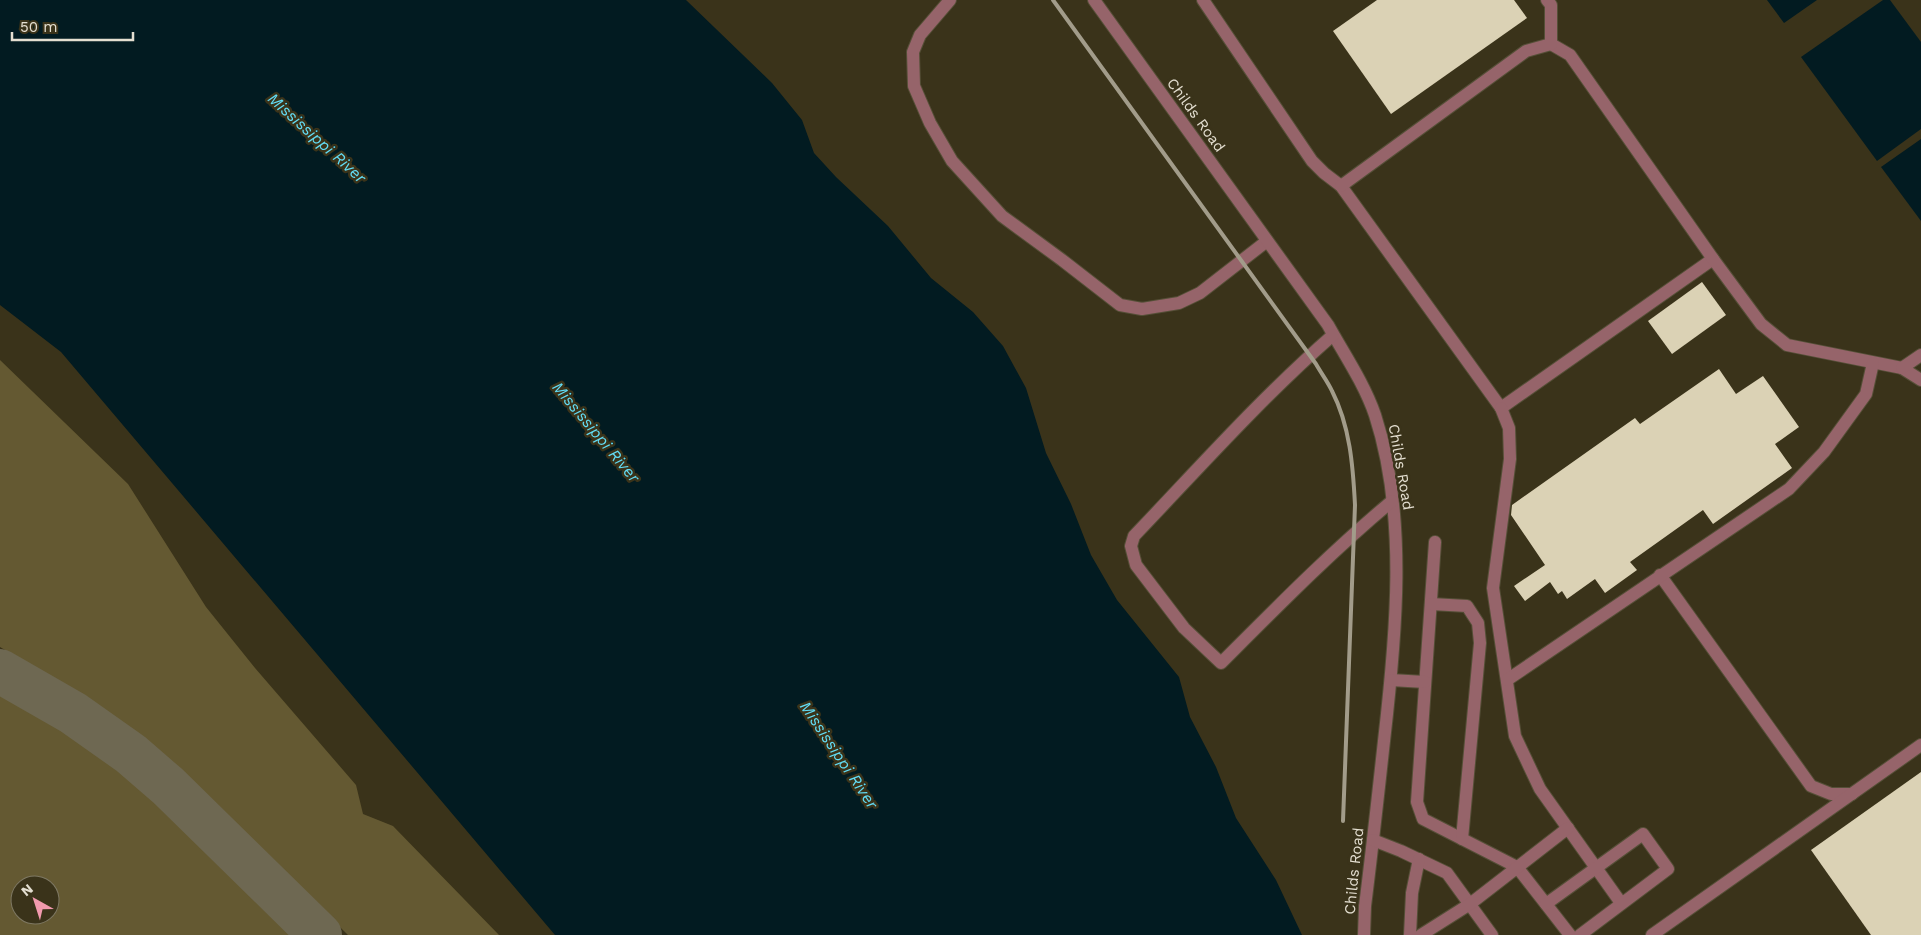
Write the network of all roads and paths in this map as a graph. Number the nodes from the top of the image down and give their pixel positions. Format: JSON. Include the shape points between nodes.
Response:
{"nodes":[{"id":1,"x":950,"y":0,"type":"edge"},
{"id":2,"x":1094,"y":0,"type":"edge"},
{"id":3,"x":1204,"y":0,"type":"edge"},
{"id":4,"x":1547,"y":0,"type":"edge"},
{"id":5,"x":1551,"y":44,"type":"junction"},
{"id":6,"x":1341,"y":186,"type":"junction"},
{"id":7,"x":1267,"y":241,"type":"junction"},
{"id":8,"x":1713,"y":260,"type":"junction"},
{"id":9,"x":1333,"y":335,"type":"junction"},
{"id":10,"x":1921,"y":355,"type":"edge"},
{"id":11,"x":1872,"y":363,"type":"junction"},
{"id":12,"x":1902,"y":368,"type":"junction"},
{"id":13,"x":1921,"y":380,"type":"edge"},
{"id":14,"x":1501,"y":408,"type":"junction"},
{"id":15,"x":1392,"y":500,"type":"junction"},
{"id":16,"x":1435,"y":542,"type":"dead end"},
{"id":17,"x":1660,"y":575,"type":"junction"},
{"id":18,"x":1431,"y":604,"type":"junction"},
{"id":19,"x":1391,"y":680,"type":"junction"},
{"id":20,"x":1506,"y":680,"type":"junction"},
{"id":21,"x":1425,"y":682,"type":"junction"},
{"id":22,"x":1921,"y":745,"type":"edge"},
{"id":23,"x":1852,"y":794,"type":"junction"},
{"id":24,"x":1568,"y":828,"type":"junction"},
{"id":25,"x":1462,"y":839,"type":"junction"},
{"id":26,"x":1373,"y":840,"type":"junction"},
{"id":27,"x":1419,"y":859,"type":"junction"},
{"id":28,"x":1517,"y":867,"type":"junction"},
{"id":29,"x":1596,"y":869,"type":"junction"},
{"id":30,"x":1621,"y":903,"type":"junction"},
{"id":31,"x":1470,"y":904,"type":"junction"},
{"id":32,"x":1546,"y":904,"type":"junction"},
{"id":33,"x":1364,"y":935,"type":"edge"},
{"id":34,"x":1410,"y":935,"type":"edge"},
{"id":35,"x":1421,"y":935,"type":"edge"},
{"id":36,"x":1492,"y":935,"type":"edge"},
{"id":37,"x":1570,"y":935,"type":"edge"},
{"id":38,"x":1580,"y":935,"type":"edge"},
{"id":39,"x":1652,"y":935,"type":"edge"}],
"edges":[{"from":1,"to":7,"type":"street","via":[[920,35],[913,52],[914,86],[952,161],[1002,216],[1120,305],[1142,309],[1179,303],[1200,293]]},
{"from":2,"to":7,"type":"street","name":"Childs Road"},
{"from":3,"to":6,"type":"street","via":[[1312,161]]},
{"from":4,"to":5,"type":"street","via":[[1551,5]]},
{"from":5,"to":6,"type":"street","via":[[1526,51]]},
{"from":5,"to":8,"type":"street","via":[[1570,56]]},
{"from":6,"to":14,"type":"street"},
{"from":7,"to":9,"type":"street","name":"Childs Road"},
{"from":8,"to":11,"type":"street","via":[[1761,324],[1786,345]]},
{"from":8,"to":14,"type":"street"},
{"from":9,"to":15,"type":"street","name":"Childs Road","via":[[1358,377],[1374,414],[1385,450]]},
{"from":9,"to":15,"type":"street","via":[[1134,536],[1131,546],[1136,565],[1184,628],[1221,663],[1302,582]]},
{"from":10,"to":12,"type":"street"},
{"from":11,"to":12,"type":"street"},
{"from":11,"to":17,"type":"street","via":[[1866,394],[1824,452],[1788,489]]},
{"from":12,"to":13,"type":"street"},
{"from":14,"to":20,"type":"street","via":[[1510,428],[1510,459],[1493,588]]},
{"from":15,"to":19,"type":"street","name":"Childs Road","via":[[1396,564],[1395,650]]},
{"from":16,"to":18,"type":"street"},
{"from":17,"to":20,"type":"street"},
{"from":17,"to":23,"type":"street","via":[[1811,786],[1831,794]]},
{"from":18,"to":21,"type":"street"},
{"from":18,"to":25,"type":"street","via":[[1466,606],[1478,623],[1480,643]]},
{"from":19,"to":21,"type":"street"},
{"from":19,"to":26,"type":"street","name":"Childs Road"},
{"from":20,"to":24,"type":"street","via":[[1514,736],[1540,789]]},
{"from":21,"to":25,"type":"street","via":[[1417,802],[1423,819]]},
{"from":22,"to":23,"type":"street"},
{"from":23,"to":39,"type":"street"},
{"from":24,"to":28,"type":"street"},
{"from":24,"to":29,"type":"street"},
{"from":25,"to":28,"type":"street"},
{"from":26,"to":27,"type":"street"},
{"from":26,"to":33,"type":"street","name":"Childs Road"},
{"from":27,"to":31,"type":"street","via":[[1448,873]]},
{"from":27,"to":34,"type":"street","via":[[1412,893]]},
{"from":28,"to":31,"type":"street"},
{"from":28,"to":32,"type":"street"},
{"from":29,"to":30,"type":"street"},
{"from":29,"to":30,"type":"street","via":[[1643,834],[1668,869]]},
{"from":29,"to":32,"type":"street"},
{"from":30,"to":38,"type":"street"},
{"from":31,"to":35,"type":"street"},
{"from":31,"to":36,"type":"street"},
{"from":32,"to":37,"type":"street"}]}
